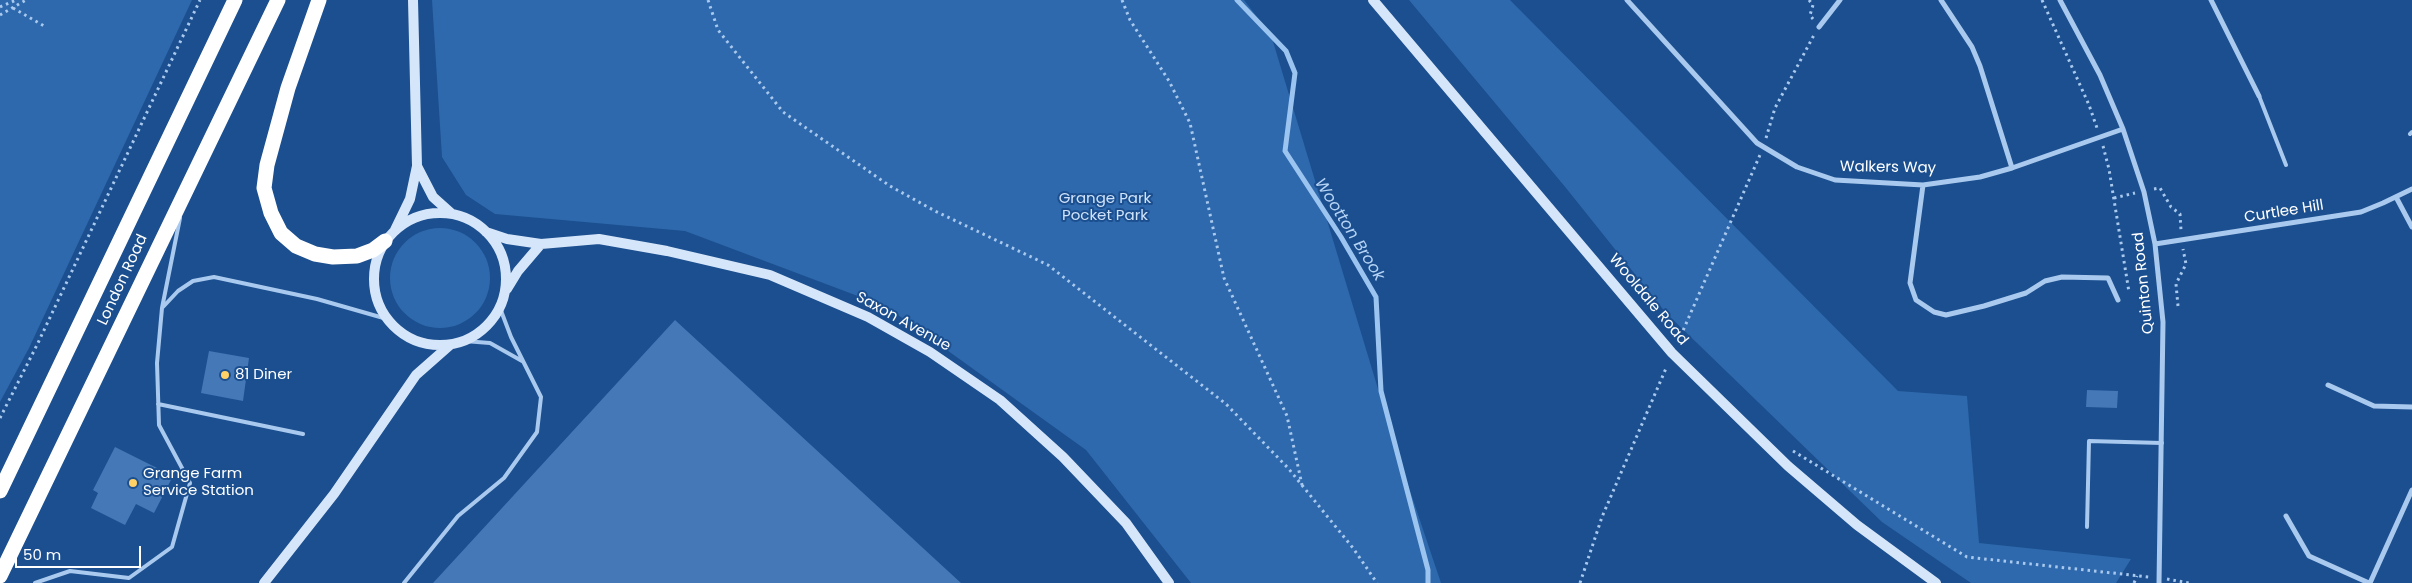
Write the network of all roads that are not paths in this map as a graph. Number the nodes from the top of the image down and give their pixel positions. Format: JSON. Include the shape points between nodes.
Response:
{"nodes":[{"id":1,"x":235,"y":0,"type":"edge"},
{"id":2,"x":278,"y":0,"type":"edge"},
{"id":3,"x":319,"y":0,"type":"edge"},
{"id":4,"x":413,"y":0,"type":"edge"},
{"id":5,"x":1373,"y":0,"type":"edge"},
{"id":6,"x":1627,"y":0,"type":"edge"},
{"id":7,"x":1941,"y":0,"type":"edge"},
{"id":8,"x":2060,"y":0,"type":"edge"},
{"id":9,"x":2211,"y":0,"type":"edge"},
{"id":10,"x":1836,"y":1,"type":"edge"},
{"id":11,"x":1818,"y":27,"type":"road end"},
{"id":12,"x":2259,"y":96,"type":"joint"},
{"id":13,"x":2123,"y":129,"type":"junction"},
{"id":14,"x":2286,"y":165,"type":"dead end"},
{"id":15,"x":417,"y":166,"type":"junction"},
{"id":16,"x":2012,"y":168,"type":"junction"},
{"id":17,"x":1923,"y":185,"type":"junction"},
{"id":18,"x":2412,"y":188,"type":"edge"},
{"id":19,"x":185,"y":189,"type":"junction"},
{"id":20,"x":2396,"y":197,"type":"junction"},
{"id":21,"x":452,"y":214,"type":"junction"},
{"id":22,"x":2412,"y":228,"type":"edge"},
{"id":23,"x":486,"y":232,"type":"junction"},
{"id":24,"x":390,"y":236,"type":"junction"},
{"id":25,"x":541,"y":244,"type":"junction"},
{"id":26,"x":2155,"y":244,"type":"junction"},
{"id":27,"x":506,"y":291,"type":"junction"},
{"id":28,"x":2118,"y":300,"type":"dead end"},
{"id":29,"x":162,"y":308,"type":"junction"},
{"id":30,"x":500,"y":308,"type":"junction"},
{"id":31,"x":387,"y":319,"type":"junction"},
{"id":32,"x":464,"y":341,"type":"junction"},
{"id":33,"x":450,"y":345,"type":"junction"},
{"id":34,"x":524,"y":362,"type":"junction"},
{"id":35,"x":2328,"y":385,"type":"dead end"},
{"id":36,"x":158,"y":404,"type":"junction"},
{"id":37,"x":2412,"y":407,"type":"edge"},
{"id":38,"x":303,"y":434,"type":"dead end"},
{"id":39,"x":2162,"y":443,"type":"junction"},
{"id":40,"x":2412,"y":490,"type":"edge"},
{"id":41,"x":0,"y":491,"type":"edge"},
{"id":42,"x":2286,"y":516,"type":"dead end"},
{"id":43,"x":2087,"y":527,"type":"dead end"},
{"id":44,"x":0,"y":576,"type":"edge"},
{"id":45,"x":2159,"y":580,"type":"edge"},
{"id":46,"x":35,"y":583,"type":"edge"},
{"id":47,"x":264,"y":583,"type":"edge"},
{"id":48,"x":404,"y":583,"type":"edge"},
{"id":49,"x":1169,"y":583,"type":"edge"},
{"id":50,"x":1936,"y":583,"type":"edge"},
{"id":51,"x":2369,"y":583,"type":"edge"}],
"edges":[{"from":1,"to":41,"type":"highway","name":"London Road"},
{"from":2,"to":19,"type":"highway","name":"London Road"},
{"from":3,"to":24,"type":"highway","via":[[288,88],[267,166],[264,188],[268,205],[281,233],[296,246],[314,254],[333,258],[357,256],[372,250]]},
{"from":4,"to":15,"type":"street"},
{"from":5,"to":50,"type":"street","name":"Wooldale Road","via":[[1672,353],[1788,466],[1857,525]]},
{"from":6,"to":17,"type":"street","name":"Walkers Way","via":[[1763,148],[1797,167],[1835,180]]},
{"from":7,"to":16,"type":"street","via":[[1980,66]]},
{"from":8,"to":13,"type":"street","name":"Quinton Road","via":[[2100,75]]},
{"from":9,"to":12,"type":"street"},
{"from":10,"to":11,"type":"street"},
{"from":12,"to":14,"type":"lane"},
{"from":13,"to":16,"type":"street","name":"Walkers Way"},
{"from":13,"to":26,"type":"street","name":"Quinton Road","via":[[2144,192]]},
{"from":15,"to":21,"type":"street","via":[[433,198]]},
{"from":15,"to":24,"type":"street","via":[[410,199]]},
{"from":16,"to":17,"type":"street","name":"Walkers Way","via":[[1980,177]]},
{"from":17,"to":28,"type":"street","via":[[1910,283],[1916,300],[1934,312],[1946,315],[1984,306],[2026,294],[2044,281],[2062,277],[2108,278]]},
{"from":18,"to":20,"type":"street","name":"Curtlee Hill"},
{"from":19,"to":29,"type":"lane"},
{"from":19,"to":44,"type":"highway","name":"London Road"},
{"from":20,"to":22,"type":"street"},
{"from":20,"to":26,"type":"street","name":"Curtlee Hill","via":[[2361,212]]},
{"from":21,"to":23,"type":"street","via":[[470,220]]},
{"from":21,"to":24,"type":"street","via":[[425,215]]},
{"from":23,"to":25,"type":"street","name":"Saxon Avenue"},
{"from":23,"to":27,"type":"street","via":[[503,256]]},
{"from":24,"to":31,"type":"street","via":[[375,270],[374,288]]},
{"from":25,"to":27,"type":"street"},
{"from":25,"to":49,"type":"street","name":"Saxon Avenue","via":[[599,239],[667,251],[770,276],[868,317],[930,352],[1000,400],[1063,457],[1126,523]]},
{"from":26,"to":39,"type":"street","name":"Quinton Road","via":[[2163,322]]},
{"from":27,"to":30,"type":"street"},
{"from":29,"to":31,"type":"lane","via":[[193,281],[214,277],[317,299]]},
{"from":29,"to":36,"type":"lane","via":[[157,363]]},
{"from":30,"to":32,"type":"street","via":[[481,332]]},
{"from":30,"to":34,"type":"lane"},
{"from":31,"to":33,"type":"street","via":[[408,337],[422,343]]},
{"from":32,"to":33,"type":"street"},
{"from":32,"to":34,"type":"lane","via":[[490,343]]},
{"from":33,"to":47,"type":"street","via":[[416,375],[334,494]]},
{"from":34,"to":48,"type":"lane","via":[[542,397],[537,432],[504,478],[458,516]]},
{"from":35,"to":37,"type":"street","via":[[2374,406]]},
{"from":36,"to":38,"type":"lane"},
{"from":36,"to":46,"type":"lane","via":[[158,425],[190,482],[172,547],[129,578],[70,572]]},
{"from":39,"to":43,"type":"lane","via":[[2090,441]]},
{"from":39,"to":45,"type":"street","name":"Quinton Road"},
{"from":40,"to":51,"type":"street"},
{"from":42,"to":51,"type":"street","via":[[2309,556]]}]}
